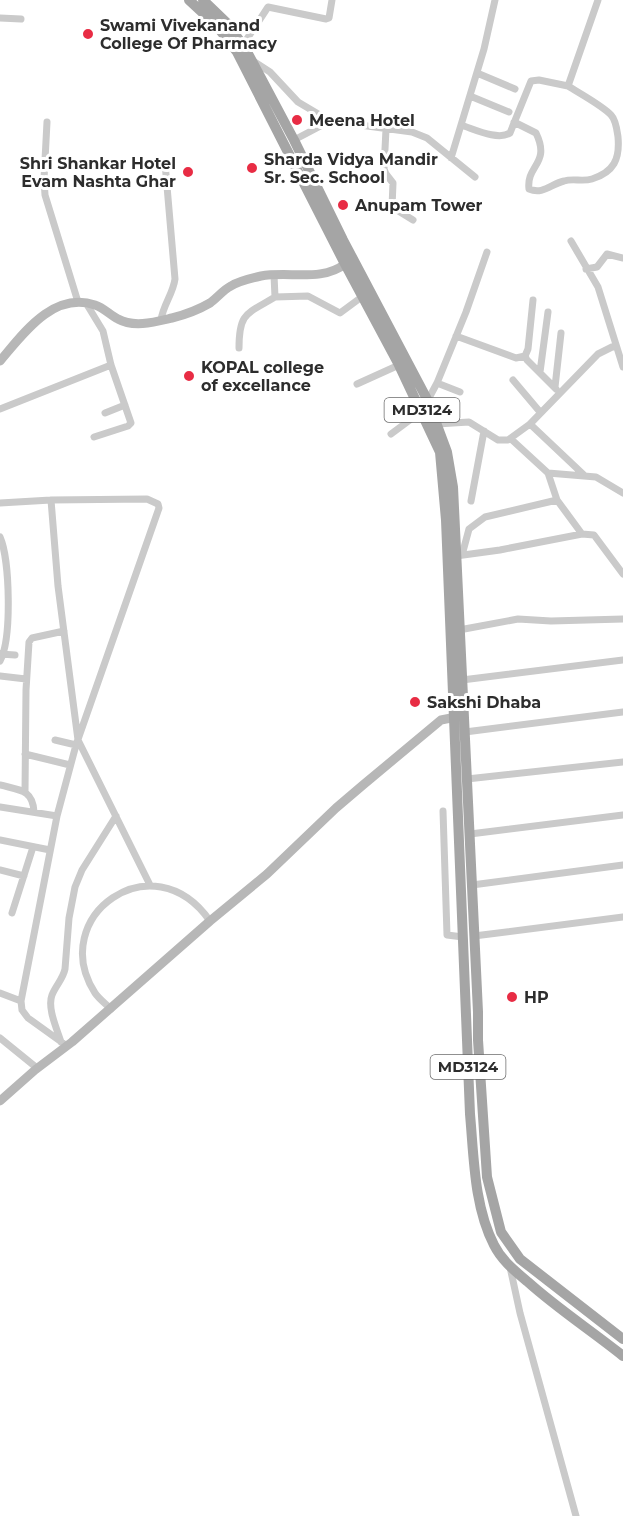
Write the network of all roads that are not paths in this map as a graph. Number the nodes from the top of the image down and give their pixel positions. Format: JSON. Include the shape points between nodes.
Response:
{"nodes":[{"id":1,"x":189,"y":0,"type":"edge"},
{"id":2,"x":203,"y":0,"type":"edge"},
{"id":3,"x":332,"y":0,"type":"edge"},
{"id":4,"x":495,"y":0,"type":"edge"},
{"id":5,"x":598,"y":0,"type":"edge"},
{"id":6,"x":0,"y":18,"type":"edge"},
{"id":7,"x":21,"y":19,"type":"dead end"},
{"id":8,"x":243,"y":45,"type":"junction"},
{"id":9,"x":251,"y":59,"type":"junction"},
{"id":10,"x":477,"y":73,"type":"junction"},
{"id":11,"x":568,"y":86,"type":"junction"},
{"id":12,"x":515,"y":89,"type":"dead end"},
{"id":13,"x":470,"y":96,"type":"junction"},
{"id":14,"x":509,"y":112,"type":"dead end"},
{"id":15,"x":47,"y":122,"type":"dead end"},
{"id":16,"x":330,"y":122,"type":"junction"},
{"id":17,"x":514,"y":122,"type":"junction"},
{"id":18,"x":461,"y":125,"type":"junction"},
{"id":19,"x":386,"y":129,"type":"junction"},
{"id":20,"x":294,"y":140,"type":"junction"},
{"id":21,"x":295,"y":154,"type":"junction"},
{"id":22,"x":451,"y":158,"type":"junction"},
{"id":23,"x":165,"y":163,"type":"dead end"},
{"id":24,"x":304,"y":173,"type":"junction"},
{"id":25,"x":475,"y":177,"type":"dead end"},
{"id":26,"x":413,"y":220,"type":"dead end"},
{"id":27,"x":571,"y":241,"type":"dead end"},
{"id":28,"x":487,"y":252,"type":"dead end"},
{"id":29,"x":623,"y":258,"type":"edge"},
{"id":30,"x":345,"y":264,"type":"junction"},
{"id":31,"x":586,"y":269,"type":"junction"},
{"id":32,"x":274,"y":275,"type":"junction"},
{"id":33,"x":363,"y":296,"type":"junction"},
{"id":34,"x":275,"y":297,"type":"junction"},
{"id":35,"x":533,"y":300,"type":"dead end"},
{"id":36,"x":82,"y":303,"type":"junction"},
{"id":37,"x":548,"y":312,"type":"dead end"},
{"id":38,"x":162,"y":320,"type":"junction"},
{"id":39,"x":561,"y":333,"type":"dead end"},
{"id":40,"x":456,"y":336,"type":"junction"},
{"id":41,"x":618,"y":345,"type":"edge"},
{"id":42,"x":239,"y":348,"type":"dead end"},
{"id":43,"x":525,"y":356,"type":"junction"},
{"id":44,"x":0,"y":361,"type":"edge"},
{"id":45,"x":399,"y":364,"type":"junction"},
{"id":46,"x":111,"y":365,"type":"junction"},
{"id":47,"x":623,"y":367,"type":"edge"},
{"id":48,"x":540,"y":372,"type":"junction"},
{"id":49,"x":513,"y":380,"type":"dead end"},
{"id":50,"x":437,"y":383,"type":"junction"},
{"id":51,"x":357,"y":384,"type":"dead end"},
{"id":52,"x":557,"y":390,"type":"junction"},
{"id":53,"x":460,"y":392,"type":"dead end"},
{"id":54,"x":428,"y":400,"type":"junction"},
{"id":55,"x":125,"y":405,"type":"junction"},
{"id":56,"x":0,"y":409,"type":"edge"},
{"id":57,"x":422,"y":411,"type":"junction"},
{"id":58,"x":540,"y":412,"type":"junction"},
{"id":59,"x":105,"y":413,"type":"dead end"},
{"id":60,"x":437,"y":424,"type":"junction"},
{"id":61,"x":530,"y":424,"type":"junction"},
{"id":62,"x":484,"y":431,"type":"junction"},
{"id":63,"x":391,"y":434,"type":"dead end"},
{"id":64,"x":94,"y":437,"type":"dead end"},
{"id":65,"x":511,"y":439,"type":"junction"},
{"id":66,"x":548,"y":474,"type":"junction"},
{"id":67,"x":585,"y":476,"type":"junction"},
{"id":68,"x":623,"y":493,"type":"edge"},
{"id":69,"x":51,"y":500,"type":"junction"},
{"id":70,"x":557,"y":500,"type":"junction"},
{"id":71,"x":471,"y":501,"type":"dead end"},
{"id":72,"x":0,"y":503,"type":"edge"},
{"id":73,"x":582,"y":534,"type":"junction"},
{"id":74,"x":1,"y":540,"type":"edge"},
{"id":75,"x":459,"y":556,"type":"junction"},
{"id":76,"x":623,"y":574,"type":"edge"},
{"id":77,"x":4,"y":609,"type":"edge"},
{"id":78,"x":623,"y":618,"type":"edge"},
{"id":79,"x":459,"y":630,"type":"junction"},
{"id":80,"x":64,"y":631,"type":"junction"},
{"id":81,"x":15,"y":655,"type":"dead end"},
{"id":82,"x":1,"y":656,"type":"edge"},
{"id":83,"x":623,"y":660,"type":"edge"},
{"id":84,"x":0,"y":676,"type":"edge"},
{"id":85,"x":26,"y":679,"type":"junction"},
{"id":86,"x":462,"y":681,"type":"junction"},
{"id":87,"x":623,"y":712,"type":"edge"},
{"id":88,"x":459,"y":716,"type":"junction"},
{"id":89,"x":465,"y":732,"type":"junction"},
{"id":90,"x":54,"y":740,"type":"dead end"},
{"id":91,"x":77,"y":742,"type":"junction"},
{"id":92,"x":25,"y":754,"type":"junction"},
{"id":93,"x":623,"y":762,"type":"edge"},
{"id":94,"x":70,"y":765,"type":"junction"},
{"id":95,"x":467,"y":778,"type":"junction"},
{"id":96,"x":0,"y":785,"type":"edge"},
{"id":97,"x":25,"y":792,"type":"junction"},
{"id":98,"x":0,"y":807,"type":"edge"},
{"id":99,"x":443,"y":811,"type":"dead end"},
{"id":100,"x":34,"y":812,"type":"junction"},
{"id":101,"x":623,"y":815,"type":"edge"},
{"id":102,"x":57,"y":816,"type":"junction"},
{"id":103,"x":116,"y":816,"type":"junction"},
{"id":104,"x":444,"y":825,"type":"junction"},
{"id":105,"x":458,"y":830,"type":"junction"},
{"id":106,"x":470,"y":834,"type":"junction"},
{"id":107,"x":0,"y":840,"type":"edge"},
{"id":108,"x":33,"y":847,"type":"junction"},
{"id":109,"x":50,"y":850,"type":"junction"},
{"id":110,"x":623,"y":865,"type":"edge"},
{"id":111,"x":465,"y":866,"type":"junction"},
{"id":112,"x":0,"y":870,"type":"edge"},
{"id":113,"x":24,"y":876,"type":"junction"},
{"id":114,"x":445,"y":876,"type":"junction"},
{"id":115,"x":460,"y":879,"type":"junction"},
{"id":116,"x":150,"y":885,"type":"junction"},
{"id":117,"x":472,"y":885,"type":"junction"},
{"id":118,"x":12,"y":913,"type":"dead end"},
{"id":119,"x":623,"y":917,"type":"edge"},
{"id":120,"x":210,"y":921,"type":"junction"},
{"id":121,"x":469,"y":936,"type":"junction"},
{"id":122,"x":0,"y":993,"type":"edge"},
{"id":123,"x":21,"y":1001,"type":"junction"},
{"id":124,"x":111,"y":1010,"type":"junction"},
{"id":125,"x":0,"y":1038,"type":"edge"},
{"id":126,"x":64,"y":1045,"type":"junction"},
{"id":127,"x":41,"y":1065,"type":"junction"},
{"id":128,"x":0,"y":1101,"type":"edge"},
{"id":129,"x":510,"y":1267,"type":"junction"},
{"id":130,"x":623,"y":1339,"type":"edge"},
{"id":131,"x":623,"y":1356,"type":"edge"},
{"id":132,"x":576,"y":1516,"type":"edge"}],
"edges":[{"from":1,"to":21,"type":"main road","via":[[229,40]]},
{"from":2,"to":8,"type":"main road"},
{"from":3,"to":8,"type":"street","via":[[329,18],[322,20],[268,7]]},
{"from":4,"to":10,"type":"street"},
{"from":5,"to":11,"type":"street"},
{"from":6,"to":7,"type":"street"},
{"from":8,"to":9,"type":"main road"},
{"from":9,"to":16,"type":"street","via":[[270,72],[298,102]]},
{"from":9,"to":20,"type":"main road"},
{"from":10,"to":12,"type":"street"},
{"from":10,"to":13,"type":"street"},
{"from":11,"to":17,"type":"street","via":[[531,81]]},
{"from":11,"to":17,"type":"street","via":[[612,115],[616,126],[618,158],[594,179],[566,180],[544,190],[529,189],[541,148],[532,130]]},
{"from":13,"to":14,"type":"street"},
{"from":13,"to":18,"type":"street"},
{"from":15,"to":36,"type":"street","via":[[45,195]]},
{"from":16,"to":19,"type":"street"},
{"from":16,"to":20,"type":"street"},
{"from":17,"to":18,"type":"street","via":[[510,133],[503,136]]},
{"from":18,"to":22,"type":"street"},
{"from":19,"to":22,"type":"street","via":[[427,138]]},
{"from":19,"to":26,"type":"street","via":[[384,169],[393,183],[392,207]]},
{"from":20,"to":21,"type":"main road"},
{"from":21,"to":24,"type":"main road"},
{"from":22,"to":25,"type":"street"},
{"from":23,"to":38,"type":"street","via":[[175,279]]},
{"from":24,"to":30,"type":"main road","number":"MD3124"},
{"from":24,"to":54,"type":"main road"},
{"from":27,"to":31,"type":"street"},
{"from":28,"to":40,"type":"street"},
{"from":29,"to":31,"type":"street","via":[[607,254],[597,267]]},
{"from":30,"to":32,"type":"street","via":[[333,272]]},
{"from":30,"to":33,"type":"main road","number":"MD3124"},
{"from":31,"to":41,"type":"street","via":[[598,287]]},
{"from":32,"to":34,"type":"street"},
{"from":32,"to":38,"type":"street","via":[[231,285],[211,302]]},
{"from":33,"to":34,"type":"street","via":[[340,313],[308,296]]},
{"from":33,"to":45,"type":"main road","number":"MD3124"},
{"from":34,"to":42,"type":"street","via":[[245,315],[239,331]]},
{"from":35,"to":43,"type":"street"},
{"from":36,"to":38,"type":"street","via":[[128,323]]},
{"from":36,"to":44,"type":"street","via":[[60,306],[44,314]]},
{"from":36,"to":46,"type":"street","via":[[103,331]]},
{"from":37,"to":48,"type":"street"},
{"from":39,"to":52,"type":"street"},
{"from":40,"to":43,"type":"street","via":[[516,358]]},
{"from":40,"to":50,"type":"street"},
{"from":41,"to":47,"type":"street"},
{"from":41,"to":52,"type":"street","via":[[598,354]]},
{"from":43,"to":48,"type":"street"},
{"from":45,"to":51,"type":"street"},
{"from":45,"to":57,"type":"main road","number":"MD3124"},
{"from":46,"to":55,"type":"street"},
{"from":46,"to":56,"type":"street"},
{"from":48,"to":52,"type":"street"},
{"from":49,"to":58,"type":"street"},
{"from":50,"to":53,"type":"street"},
{"from":50,"to":54,"type":"street"},
{"from":52,"to":58,"type":"street"},
{"from":54,"to":57,"type":"street"},
{"from":54,"to":60,"type":"main road"},
{"from":55,"to":59,"type":"street"},
{"from":55,"to":64,"type":"street","via":[[130,424]]},
{"from":57,"to":63,"type":"street"},
{"from":57,"to":88,"type":"main road","number":"MD3124","via":[[442,461]]},
{"from":58,"to":61,"type":"street"},
{"from":60,"to":62,"type":"street","via":[[469,422]]},
{"from":60,"to":75,"type":"main road","via":[[453,487]]},
{"from":61,"to":65,"type":"street"},
{"from":61,"to":67,"type":"street"},
{"from":62,"to":65,"type":"street","via":[[498,440]]},
{"from":62,"to":71,"type":"street"},
{"from":65,"to":66,"type":"street"},
{"from":66,"to":67,"type":"street"},
{"from":66,"to":70,"type":"street"},
{"from":67,"to":68,"type":"street","via":[[596,477]]},
{"from":69,"to":72,"type":"street"},
{"from":69,"to":80,"type":"street"},
{"from":69,"to":91,"type":"street","via":[[147,499],[159,508]]},
{"from":70,"to":73,"type":"street"},
{"from":70,"to":75,"type":"street","via":[[485,517],[469,529]]},
{"from":73,"to":75,"type":"street"},
{"from":73,"to":76,"type":"street","via":[[594,536]]},
{"from":74,"to":77,"type":"street","via":[[7,559]]},
{"from":75,"to":79,"type":"main road"},
{"from":77,"to":82,"type":"street"},
{"from":78,"to":79,"type":"street","via":[[518,619]]},
{"from":79,"to":86,"type":"main road"},
{"from":80,"to":85,"type":"street","via":[[30,639]]},
{"from":80,"to":91,"type":"street"},
{"from":81,"to":82,"type":"street"},
{"from":83,"to":86,"type":"street"},
{"from":84,"to":85,"type":"street"},
{"from":85,"to":92,"type":"street"},
{"from":86,"to":88,"type":"main road"},
{"from":87,"to":89,"type":"street"},
{"from":88,"to":89,"type":"main road","number":"MD3124"},
{"from":88,"to":105,"type":"main road","number":"MD3124"},
{"from":88,"to":120,"type":"street","via":[[441,720]]},
{"from":89,"to":95,"type":"main road","number":"MD3124"},
{"from":90,"to":91,"type":"street"},
{"from":91,"to":94,"type":"street"},
{"from":91,"to":103,"type":"street"},
{"from":92,"to":94,"type":"street"},
{"from":92,"to":97,"type":"street"},
{"from":93,"to":95,"type":"street"},
{"from":94,"to":102,"type":"street"},
{"from":95,"to":106,"type":"main road","number":"MD3124"},
{"from":96,"to":97,"type":"street"},
{"from":97,"to":100,"type":"street","via":[[33,801]]},
{"from":98,"to":100,"type":"street"},
{"from":99,"to":104,"type":"street"},
{"from":100,"to":102,"type":"street"},
{"from":101,"to":106,"type":"street"},
{"from":102,"to":109,"type":"street"},
{"from":103,"to":116,"type":"street"},
{"from":103,"to":126,"type":"street","via":[[82,870],[71,900],[65,969],[50,1004]]},
{"from":104,"to":105,"type":"street"},
{"from":104,"to":114,"type":"street"},
{"from":105,"to":111,"type":"main road","number":"MD3124"},
{"from":106,"to":111,"type":"main road","number":"MD3124"},
{"from":107,"to":108,"type":"street"},
{"from":108,"to":109,"type":"street"},
{"from":108,"to":113,"type":"street"},
{"from":109,"to":123,"type":"street"},
{"from":110,"to":117,"type":"street"},
{"from":111,"to":115,"type":"main road","number":"MD3124"},
{"from":111,"to":117,"type":"main road","number":"MD3124"},
{"from":112,"to":113,"type":"street"},
{"from":113,"to":118,"type":"street"},
{"from":114,"to":115,"type":"street"},
{"from":114,"to":121,"type":"street","via":[[447,935]]},
{"from":115,"to":121,"type":"main road","number":"MD3124"},
{"from":116,"to":120,"type":"street","via":[[179,891]]},
{"from":116,"to":124,"type":"street","via":[[110,898],[95,914],[86,933],[82,954],[86,975]]},
{"from":117,"to":121,"type":"main road","number":"MD3124"},
{"from":119,"to":121,"type":"street"},
{"from":120,"to":124,"type":"street"},
{"from":121,"to":129,"type":"main road","number":"MD3124","via":[[470,1114],[476,1177],[488,1232]]},
{"from":121,"to":130,"type":"main road","number":"MD3124","via":[[487,1177],[501,1232],[520,1259]]},
{"from":122,"to":123,"type":"street"},
{"from":123,"to":126,"type":"street","via":[[28,1018]]},
{"from":124,"to":126,"type":"street"},
{"from":125,"to":127,"type":"street"},
{"from":126,"to":127,"type":"street"},
{"from":127,"to":128,"type":"street"},
{"from":129,"to":131,"type":"main road","number":"MD3124"},
{"from":129,"to":132,"type":"street"}]}
